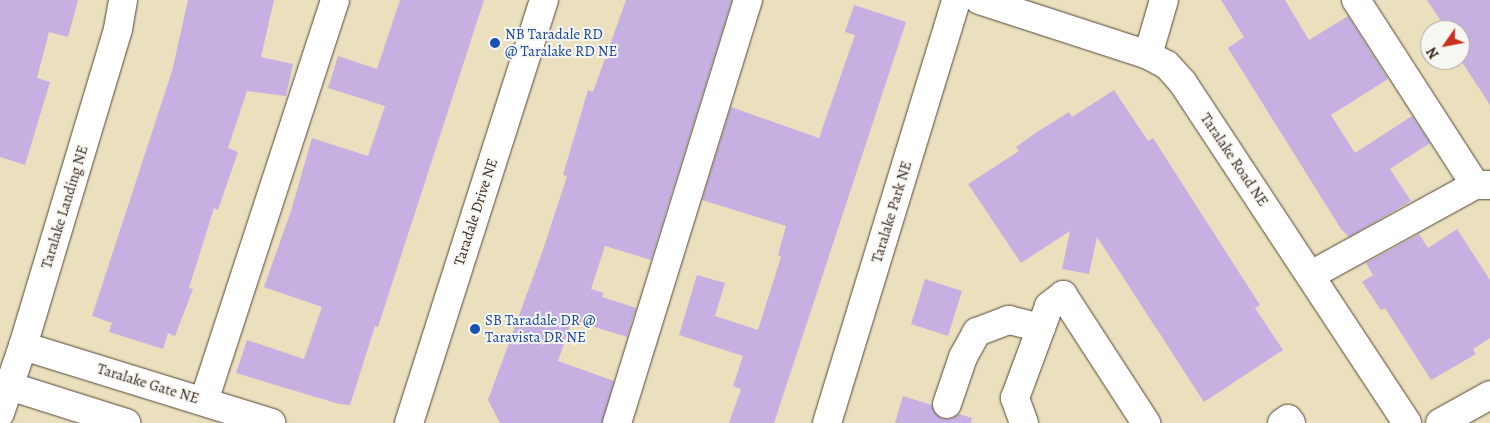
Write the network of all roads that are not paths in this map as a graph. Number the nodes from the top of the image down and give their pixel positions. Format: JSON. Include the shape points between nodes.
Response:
{"nodes":[{"id":1,"x":124,"y":0,"type":"edge"},
{"id":2,"x":335,"y":0,"type":"edge"},
{"id":3,"x":544,"y":0,"type":"edge"},
{"id":4,"x":748,"y":0,"type":"edge"},
{"id":5,"x":956,"y":0,"type":"edge"},
{"id":6,"x":979,"y":0,"type":"edge"},
{"id":7,"x":1164,"y":0,"type":"edge"},
{"id":8,"x":1356,"y":0,"type":"edge"},
{"id":9,"x":1148,"y":56,"type":"junction"},
{"id":10,"x":1482,"y":185,"type":"edge"},
{"id":11,"x":1311,"y":275,"type":"junction"},
{"id":12,"x":1041,"y":328,"type":"junction"},
{"id":13,"x":23,"y":346,"type":"junction"},
{"id":14,"x":10,"y":386,"type":"junction"},
{"id":15,"x":1490,"y":395,"type":"edge"},
{"id":16,"x":204,"y":401,"type":"junction"},
{"id":17,"x":947,"y":404,"type":"dead end"},
{"id":18,"x":0,"y":412,"type":"edge"},
{"id":19,"x":126,"y":423,"type":"edge"},
{"id":20,"x":271,"y":423,"type":"edge"},
{"id":21,"x":409,"y":423,"type":"edge"},
{"id":22,"x":617,"y":423,"type":"edge"},
{"id":23,"x":827,"y":423,"type":"edge"},
{"id":24,"x":1024,"y":423,"type":"edge"},
{"id":25,"x":1146,"y":423,"type":"edge"},
{"id":26,"x":1282,"y":423,"type":"edge"},
{"id":27,"x":1291,"y":423,"type":"edge"},
{"id":28,"x":1407,"y":423,"type":"edge"},
{"id":29,"x":1440,"y":423,"type":"edge"}],
"edges":[{"from":1,"to":13,"type":"street","name":"Taralake Landing NE"},
{"from":2,"to":16,"type":"street"},
{"from":3,"to":21,"type":"street","name":"Taradale Drive NE"},
{"from":4,"to":22,"type":"street"},
{"from":5,"to":23,"type":"street","name":"Taralake Park NE"},
{"from":6,"to":9,"type":"street","name":"Taralake Road NE"},
{"from":7,"to":9,"type":"street"},
{"from":8,"to":10,"type":"street"},
{"from":9,"to":11,"type":"street","name":"Taralake Road NE","via":[[1167,65],[1183,82]]},
{"from":10,"to":11,"type":"street"},
{"from":11,"to":28,"type":"street","name":"Taralake Road NE"},
{"from":12,"to":17,"type":"street","via":[[1009,320],[977,332],[963,357]]},
{"from":12,"to":24,"type":"street","via":[[1015,398]]},
{"from":12,"to":25,"type":"street","via":[[1048,306],[1064,295]]},
{"from":13,"to":14,"type":"street","name":"Taralake Landing NE"},
{"from":13,"to":16,"type":"street","name":"Taralake Gate NE"},
{"from":14,"to":18,"type":"street","name":"Taralake Landing NE"},
{"from":14,"to":19,"type":"street"},
{"from":15,"to":29,"type":"street"},
{"from":16,"to":20,"type":"street","name":"Taralake Gate NE"},
{"from":26,"to":27,"type":"street","via":[[1288,419]]}]}
